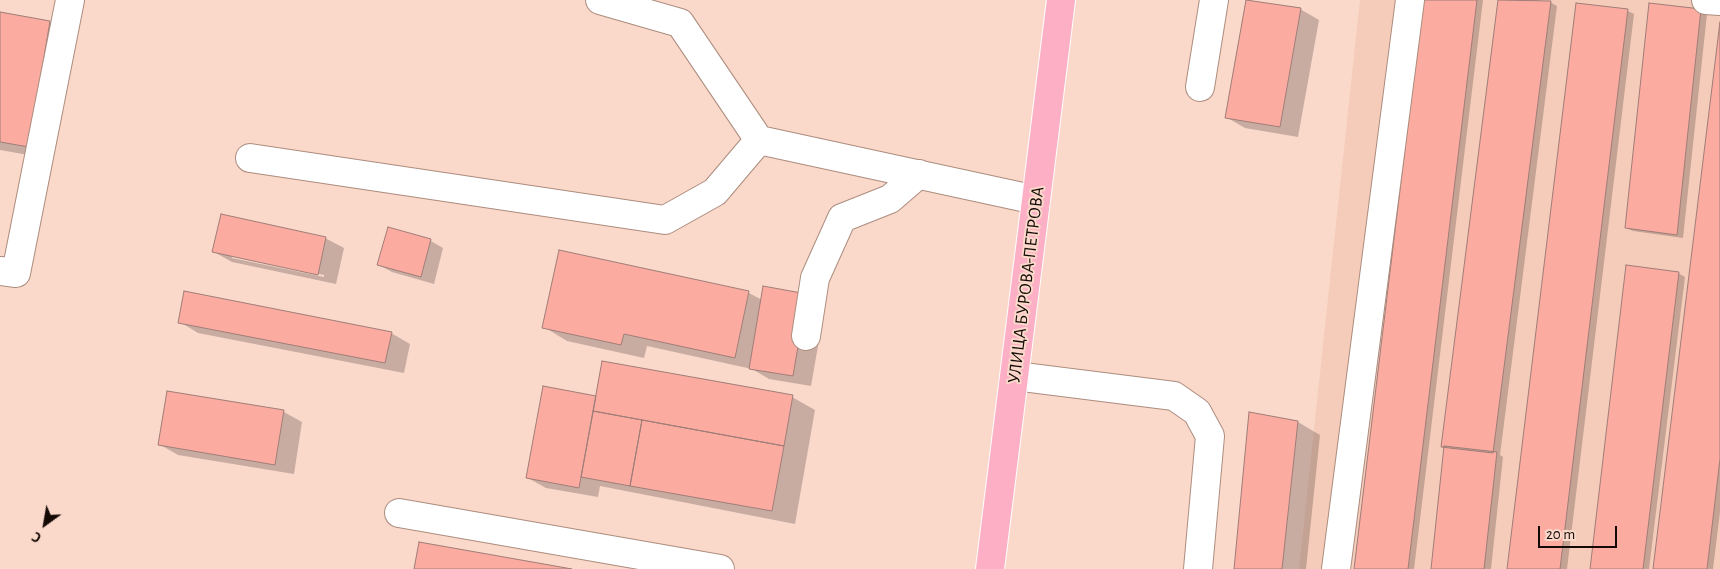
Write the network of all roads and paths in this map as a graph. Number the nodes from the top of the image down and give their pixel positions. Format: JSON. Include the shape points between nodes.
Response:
{"nodes":[{"id":1,"x":70,"y":0,"type":"edge"},
{"id":2,"x":600,"y":0,"type":"edge"},
{"id":3,"x":1061,"y":0,"type":"edge"},
{"id":4,"x":1214,"y":0,"type":"edge"},
{"id":5,"x":1410,"y":0,"type":"edge"},
{"id":6,"x":1706,"y":0,"type":"edge"},
{"id":7,"x":1720,"y":1,"type":"edge"},
{"id":8,"x":1200,"y":87,"type":"dead end"},
{"id":9,"x":759,"y":140,"type":"junction"},
{"id":10,"x":250,"y":158,"type":"dead end"},
{"id":11,"x":919,"y":174,"type":"junction"},
{"id":12,"x":1036,"y":200,"type":"junction"},
{"id":13,"x":0,"y":271,"type":"edge"},
{"id":14,"x":806,"y":336,"type":"dead end"},
{"id":15,"x":1015,"y":376,"type":"junction"},
{"id":16,"x":399,"y":513,"type":"dead end"},
{"id":17,"x":720,"y":569,"type":"edge"},
{"id":18,"x":990,"y":569,"type":"edge"},
{"id":19,"x":1198,"y":569,"type":"edge"},
{"id":20,"x":1336,"y":569,"type":"edge"}],
"edges":[{"from":1,"to":13,"type":"lane","via":[[16,273]]},
{"from":2,"to":9,"type":"lane","via":[[680,24]]},
{"from":3,"to":12,"type":"main road","name":"УЛИЦА БУРОВА-ПЕТРОВА"},
{"from":4,"to":8,"type":"lane"},
{"from":5,"to":20,"type":"lane"},
{"from":6,"to":7,"type":"lane"},
{"from":9,"to":10,"type":"lane","via":[[715,192],[665,220]]},
{"from":9,"to":11,"type":"lane"},
{"from":11,"to":12,"type":"lane"},
{"from":11,"to":14,"type":"lane","via":[[890,199],[842,218],[815,278]]},
{"from":12,"to":15,"type":"main road","name":"УЛИЦА БУРОВА-ПЕТРОВА"},
{"from":15,"to":18,"type":"main road","name":"УЛИЦА БУРОВА-ПЕТРОВА"},
{"from":15,"to":19,"type":"lane","via":[[1174,396],[1196,412],[1210,436]]},
{"from":16,"to":17,"type":"lane"}]}
